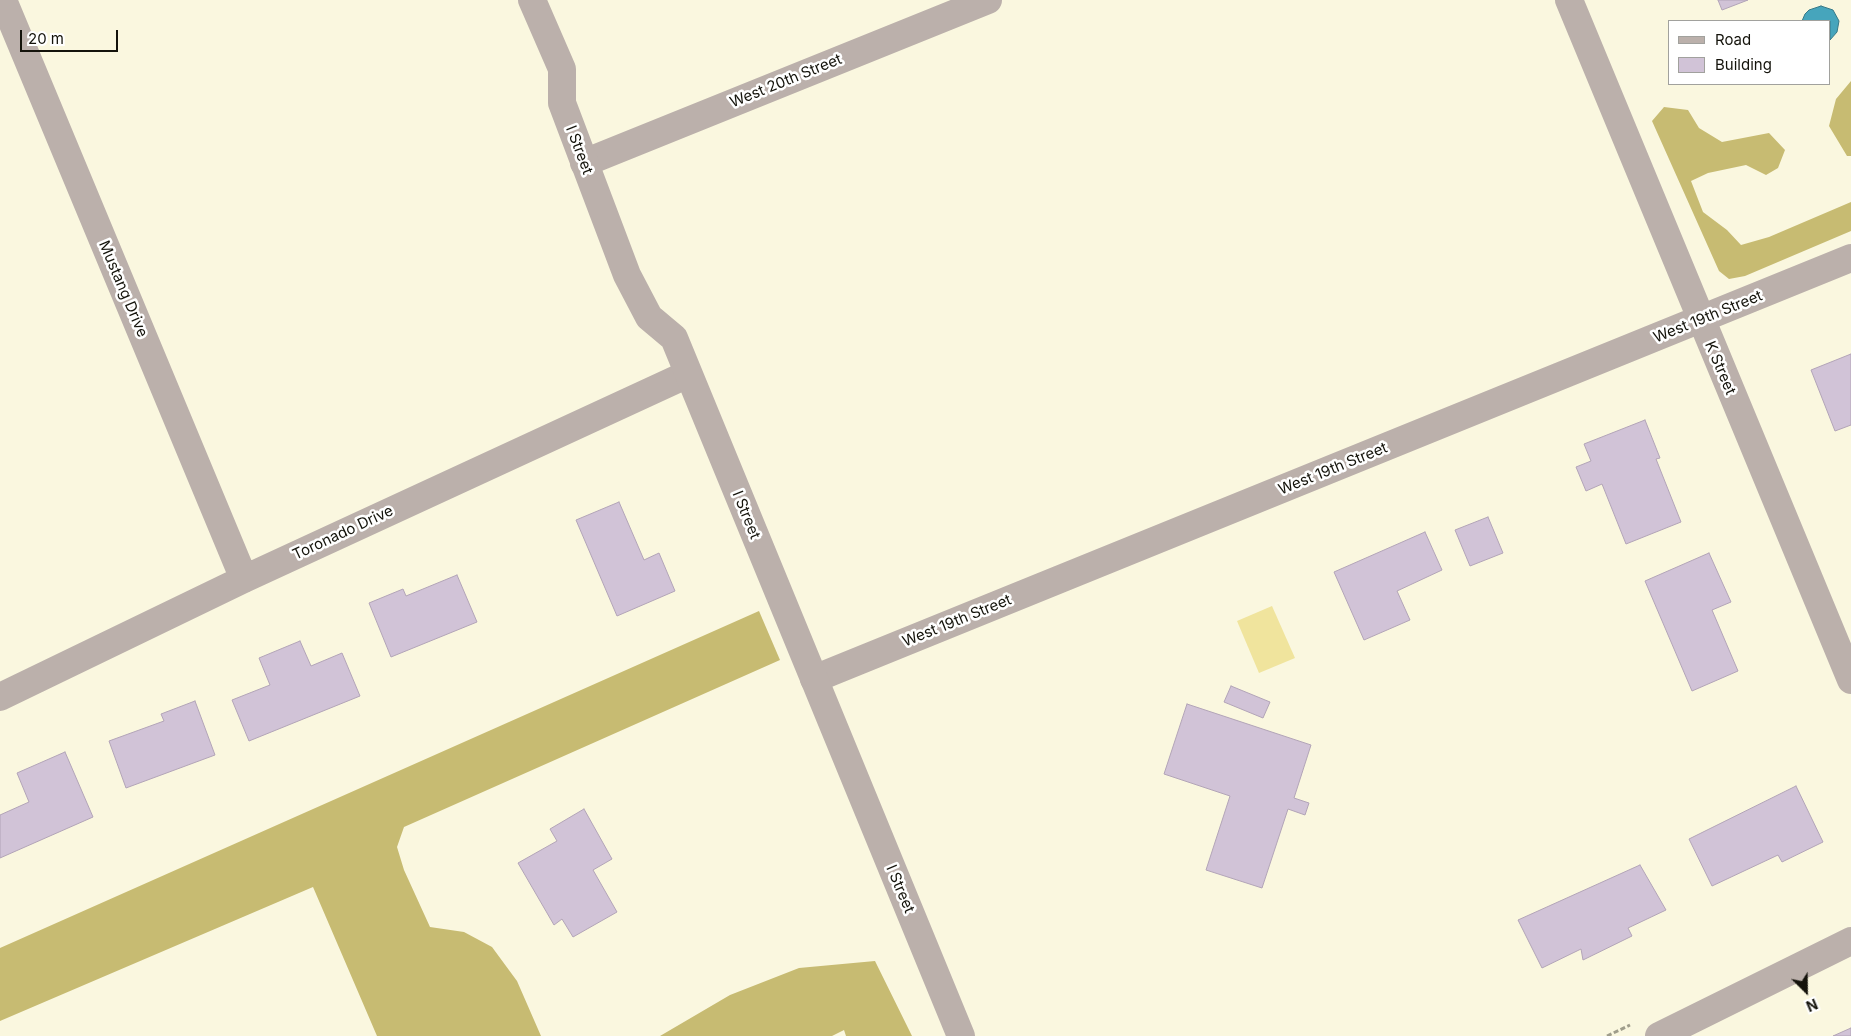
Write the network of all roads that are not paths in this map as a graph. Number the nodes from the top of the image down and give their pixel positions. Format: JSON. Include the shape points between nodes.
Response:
{"nodes":[{"id":1,"x":3,"y":0,"type":"edge"},
{"id":2,"x":532,"y":0,"type":"edge"},
{"id":3,"x":988,"y":0,"type":"edge"},
{"id":4,"x":1568,"y":0,"type":"edge"},
{"id":5,"x":584,"y":163,"type":"junction"},
{"id":6,"x":1851,"y":258,"type":"edge"},
{"id":7,"x":1700,"y":320,"type":"junction"},
{"id":8,"x":688,"y":374,"type":"junction"},
{"id":9,"x":244,"y":578,"type":"junction"},
{"id":10,"x":814,"y":679,"type":"junction"},
{"id":11,"x":1851,"y":680,"type":"edge"},
{"id":12,"x":0,"y":697,"type":"edge"},
{"id":13,"x":1851,"y":941,"type":"edge"},
{"id":14,"x":961,"y":1036,"type":"edge"},
{"id":15,"x":1659,"y":1036,"type":"edge"}],
"edges":[{"from":1,"to":9,"type":"street","name":"Mustang Drive"},
{"from":2,"to":5,"type":"street","name":"I Street","via":[[562,69],[562,103]]},
{"from":3,"to":5,"type":"street","name":"West 20th Street"},
{"from":4,"to":7,"type":"street","name":"K Street"},
{"from":5,"to":8,"type":"street","name":"I Street","via":[[627,276],[649,317],[674,338]]},
{"from":6,"to":7,"type":"street","name":"West 19th Street"},
{"from":7,"to":10,"type":"street","name":"West 19th Street"},
{"from":7,"to":11,"type":"street","name":"K Street"},
{"from":8,"to":9,"type":"street","name":"Toronado Drive"},
{"from":8,"to":10,"type":"street","name":"I Street"},
{"from":9,"to":12,"type":"street","name":"Toronado Drive"},
{"from":10,"to":14,"type":"street","name":"I Street"},
{"from":13,"to":15,"type":"street"}]}
